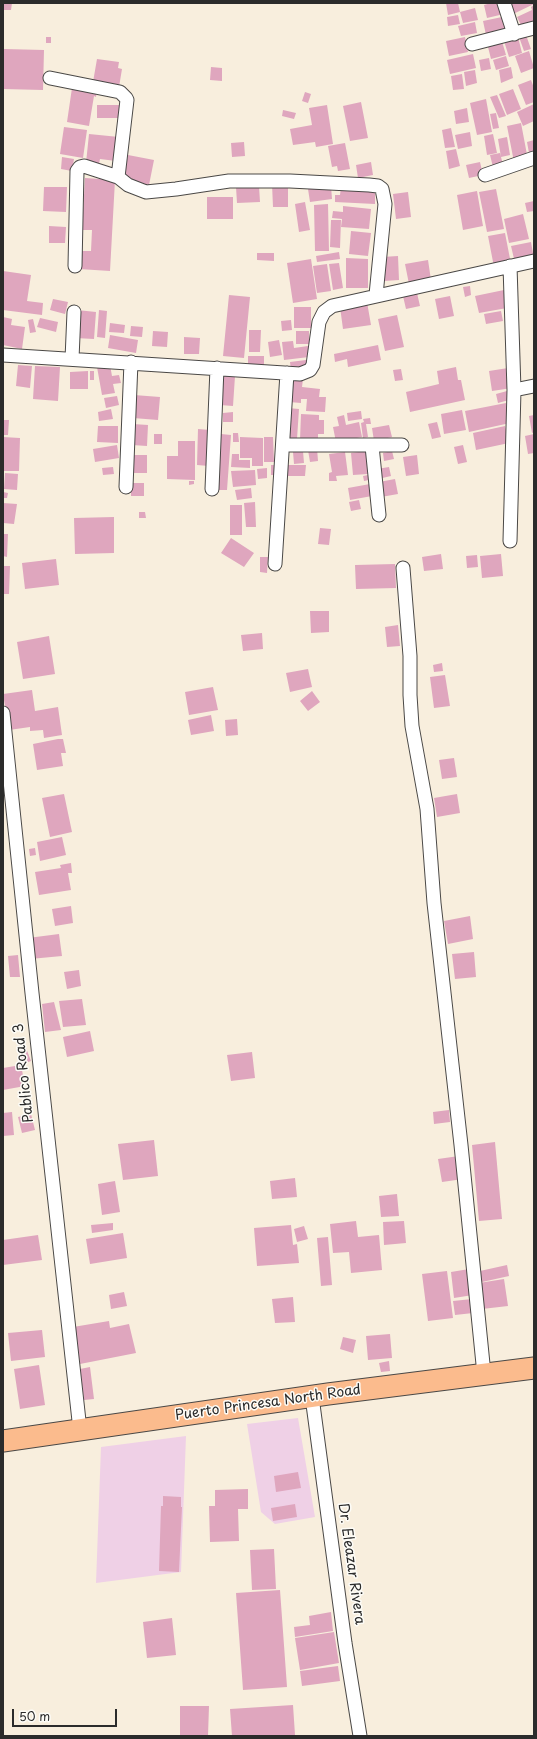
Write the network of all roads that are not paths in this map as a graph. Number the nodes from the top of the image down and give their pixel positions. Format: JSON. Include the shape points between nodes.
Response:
{"nodes":[{"id":1,"x":504,"y":3,"type":"edge"},
{"id":2,"x":534,"y":28,"type":"edge"},
{"id":3,"x":514,"y":34,"type":"junction"},
{"id":4,"x":472,"y":44,"type":"dead end"},
{"id":5,"x":50,"y":78,"type":"dead end"},
{"id":6,"x":534,"y":158,"type":"edge"},
{"id":7,"x":485,"y":175,"type":"dead end"},
{"id":8,"x":118,"y":176,"type":"junction"},
{"id":9,"x":534,"y":261,"type":"edge"},
{"id":10,"x":75,"y":266,"type":"dead end"},
{"id":11,"x":510,"y":266,"type":"junction"},
{"id":12,"x":376,"y":295,"type":"junction"},
{"id":13,"x":74,"y":312,"type":"dead end"},
{"id":14,"x":3,"y":355,"type":"edge"},
{"id":15,"x":72,"y":359,"type":"junction"},
{"id":16,"x":131,"y":362,"type":"junction"},
{"id":17,"x":217,"y":368,"type":"junction"},
{"id":18,"x":287,"y":373,"type":"junction"},
{"id":19,"x":534,"y":386,"type":"edge"},
{"id":20,"x":514,"y":390,"type":"junction"},
{"id":21,"x":282,"y":445,"type":"junction"},
{"id":22,"x":402,"y":445,"type":"dead end"},
{"id":23,"x":372,"y":446,"type":"junction"},
{"id":24,"x":126,"y":486,"type":"dead end"},
{"id":25,"x":212,"y":489,"type":"dead end"},
{"id":26,"x":379,"y":515,"type":"dead end"},
{"id":27,"x":510,"y":541,"type":"dead end"},
{"id":28,"x":275,"y":564,"type":"dead end"},
{"id":29,"x":404,"y":568,"type":"dead end"},
{"id":30,"x":3,"y":713,"type":"edge"},
{"id":31,"x":534,"y":1368,"type":"edge"},
{"id":32,"x":484,"y":1374,"type":"junction"},
{"id":33,"x":312,"y":1397,"type":"junction"},
{"id":34,"x":80,"y":1430,"type":"junction"},
{"id":35,"x":3,"y":1441,"type":"edge"},
{"id":36,"x":360,"y":1736,"type":"edge"}],
"edges":[{"from":1,"to":3,"type":"street"},
{"from":2,"to":3,"type":"street"},
{"from":3,"to":4,"type":"street"},
{"from":5,"to":8,"type":"street","via":[[120,92],[126,98]]},
{"from":6,"to":7,"type":"street"},
{"from":8,"to":10,"type":"street","via":[[84,166],[77,170]]},
{"from":8,"to":12,"type":"street","via":[[128,185],[146,192],[229,181],[290,181],[378,186],[382,189],[385,204]]},
{"from":9,"to":11,"type":"street"},
{"from":11,"to":12,"type":"street"},
{"from":11,"to":20,"type":"street"},
{"from":12,"to":18,"type":"street","via":[[332,306],[324,312],[319,322],[313,365],[306,373]]},
{"from":13,"to":15,"type":"street"},
{"from":14,"to":15,"type":"street"},
{"from":15,"to":16,"type":"street"},
{"from":16,"to":17,"type":"street"},
{"from":16,"to":24,"type":"street"},
{"from":17,"to":18,"type":"street"},
{"from":17,"to":25,"type":"street"},
{"from":18,"to":21,"type":"street"},
{"from":19,"to":20,"type":"street"},
{"from":20,"to":27,"type":"street"},
{"from":21,"to":23,"type":"street"},
{"from":21,"to":28,"type":"street"},
{"from":22,"to":23,"type":"street"},
{"from":23,"to":26,"type":"street"},
{"from":29,"to":32,"type":"street","via":[[412,726],[427,809],[434,903]]},
{"from":30,"to":34,"type":"street","name":"Pablico Road 3"},
{"from":31,"to":32,"type":"main road","name":"Puerto Princesa North Road"},
{"from":32,"to":33,"type":"main road","name":"Puerto Princesa North Road"},
{"from":33,"to":34,"type":"main road","name":"Puerto Princesa North Road"},
{"from":33,"to":36,"type":"street","name":"Dr. Eleazar Rivera"},
{"from":34,"to":35,"type":"main road","name":"Puerto Princesa North Road"}]}
